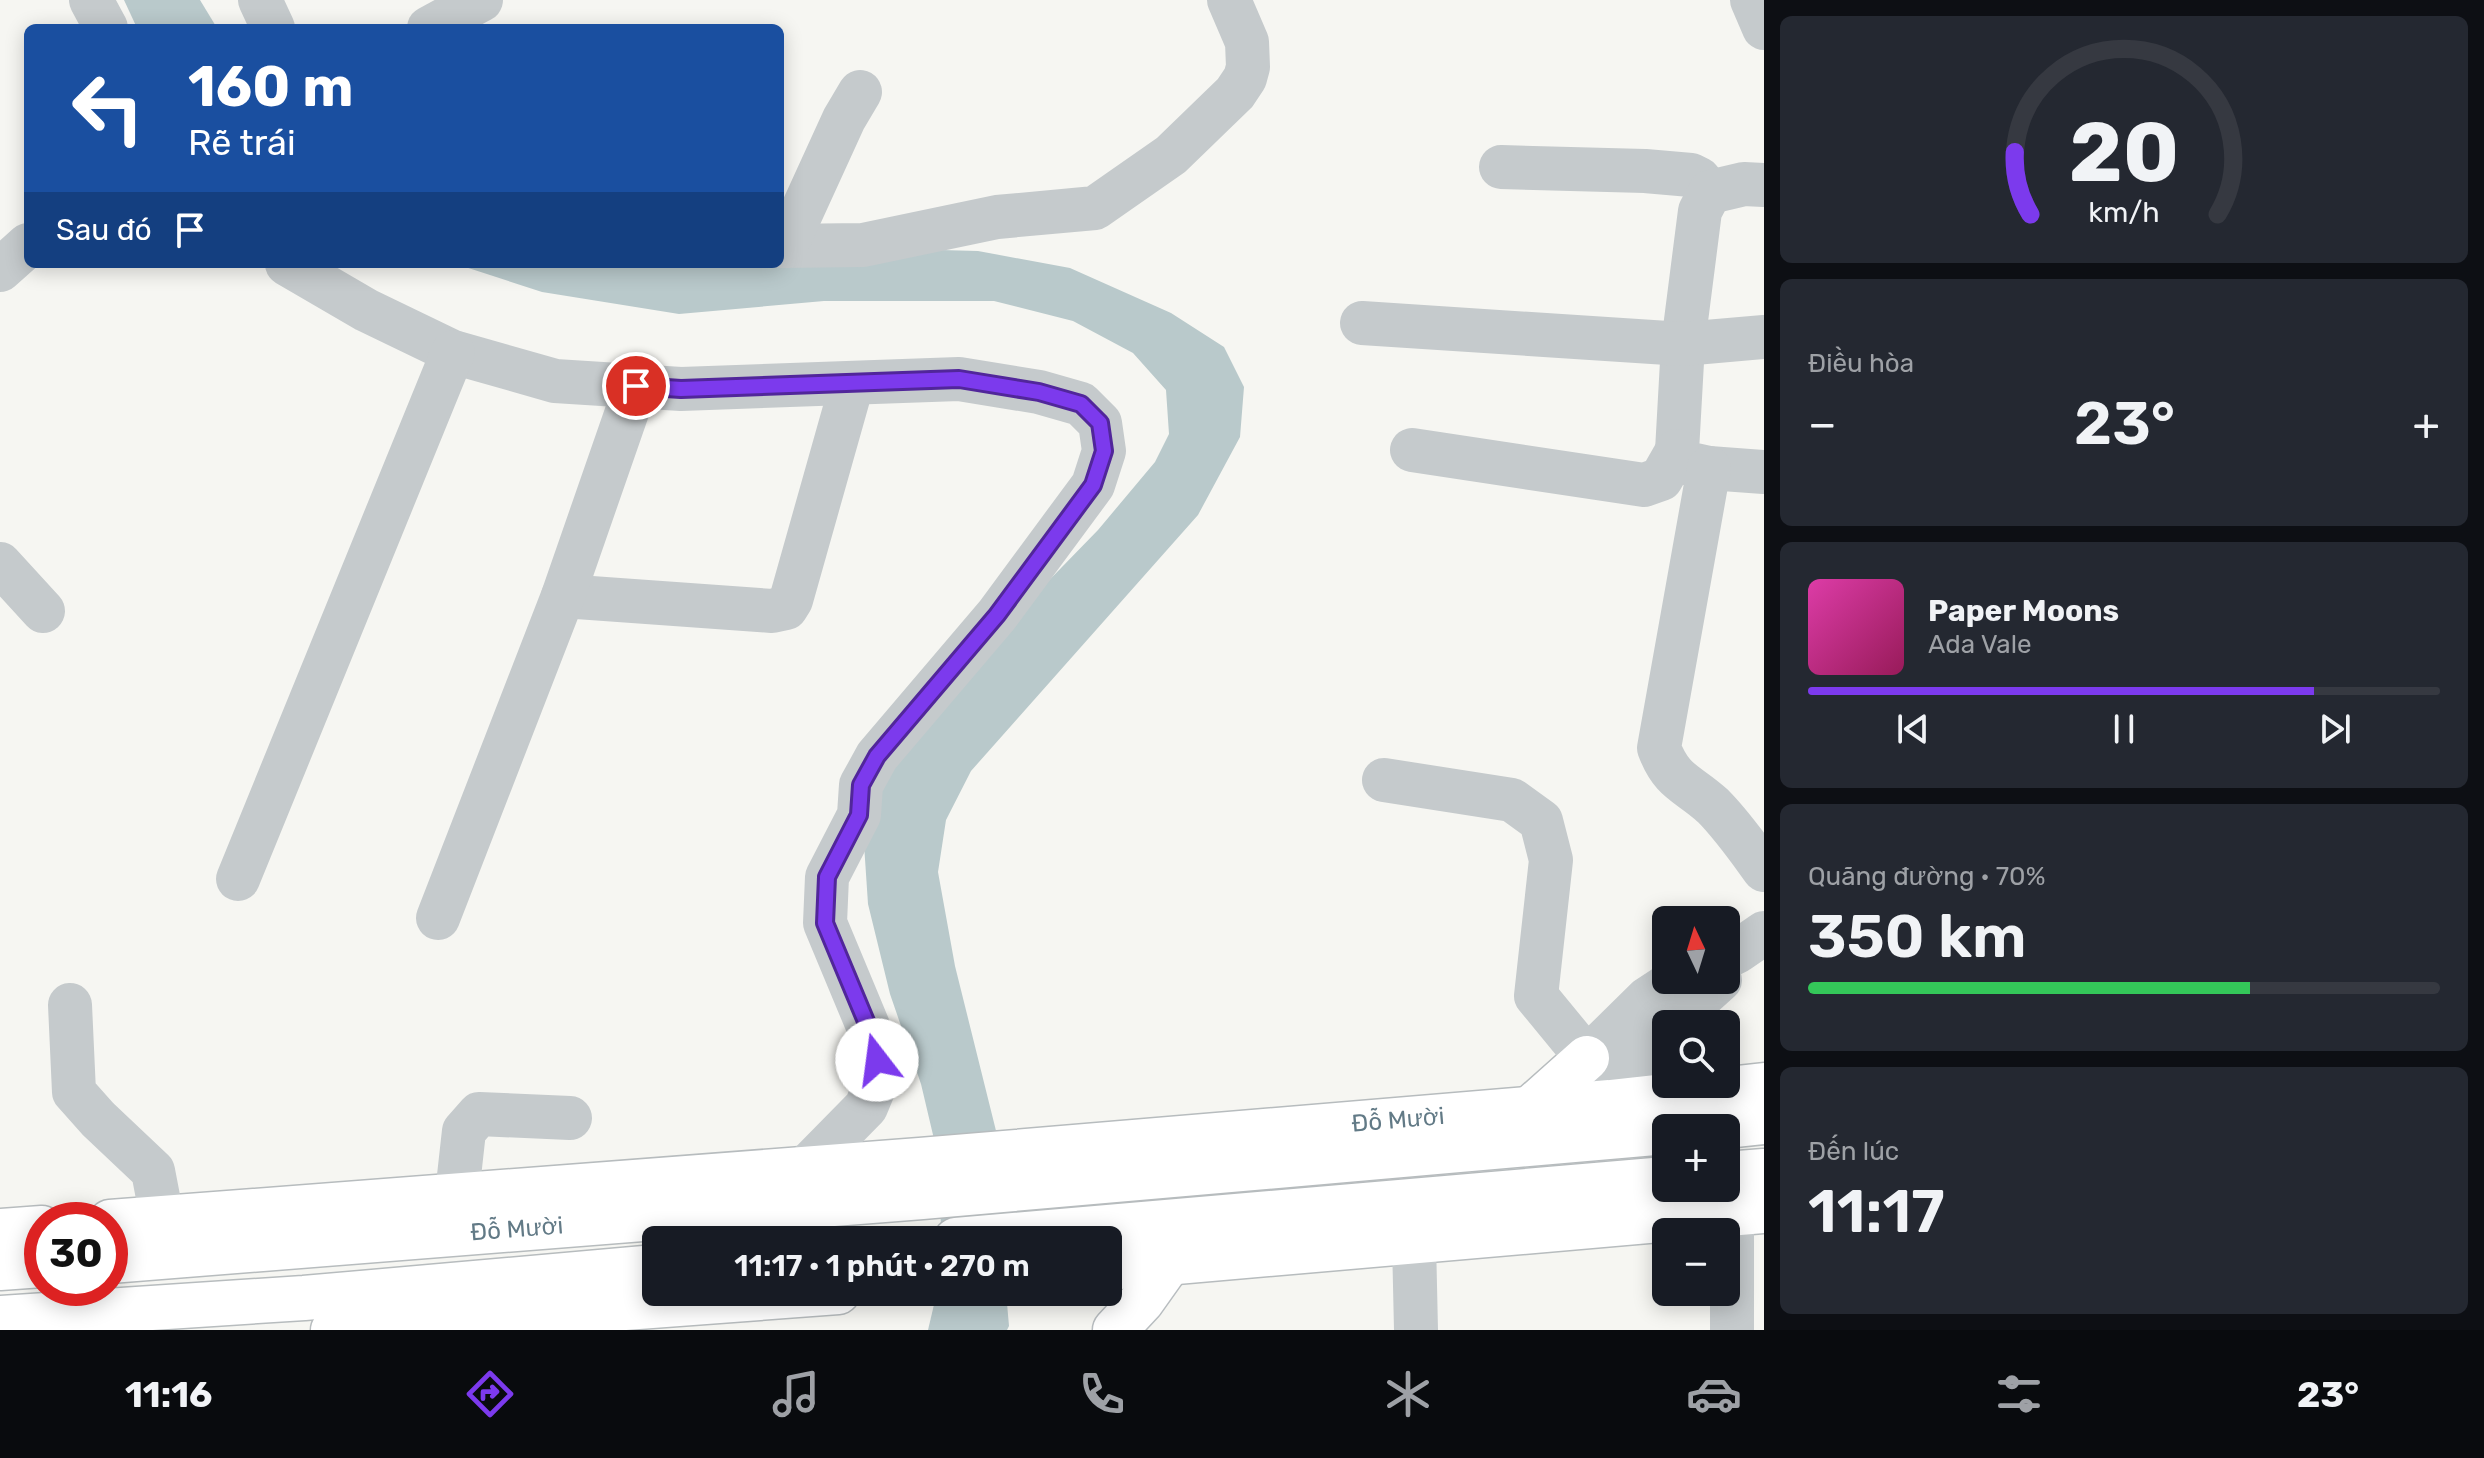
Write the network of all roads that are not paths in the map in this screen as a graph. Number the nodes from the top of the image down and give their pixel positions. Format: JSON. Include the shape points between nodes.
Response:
{"nodes":[{"id":1,"x":91,"y":0,"type":"edge"},
{"id":2,"x":260,"y":0,"type":"edge"},
{"id":3,"x":1229,"y":0,"type":"edge"},
{"id":4,"x":1752,"y":0,"type":"edge"},
{"id":5,"x":104,"y":24,"type":"edge"},
{"id":6,"x":271,"y":24,"type":"edge"},
{"id":7,"x":1764,"y":28,"type":"edge"},
{"id":8,"x":860,"y":92,"type":"dead end"},
{"id":9,"x":1501,"y":167,"type":"dead end"},
{"id":10,"x":1764,"y":185,"type":"edge"},
{"id":11,"x":1710,"y":192,"type":"junction"},
{"id":12,"x":784,"y":244,"type":"edge"},
{"id":13,"x":784,"y":246,"type":"edge"},
{"id":14,"x":24,"y":249,"type":"edge"},
{"id":15,"x":294,"y":268,"type":"edge"},
{"id":16,"x":0,"y":270,"type":"edge"},
{"id":17,"x":1362,"y":323,"type":"dead end"},
{"id":18,"x":1764,"y":337,"type":"edge"},
{"id":19,"x":1683,"y":344,"type":"junction"},
{"id":20,"x":453,"y":352,"type":"junction"},
{"id":21,"x":852,"y":384,"type":"junction"},
{"id":22,"x":636,"y":386,"type":"junction"},
{"id":23,"x":1412,"y":450,"type":"dead end"},
{"id":24,"x":1693,"y":459,"type":"junction"},
{"id":25,"x":1764,"y":472,"type":"edge"},
{"id":26,"x":0,"y":564,"type":"edge"},
{"id":27,"x":563,"y":596,"type":"junction"},
{"id":28,"x":43,"y":611,"type":"dead end"},
{"id":29,"x":1384,"y":780,"type":"dead end"},
{"id":30,"x":1764,"y":870,"type":"edge"},
{"id":31,"x":238,"y":879,"type":"dead end"},
{"id":32,"x":438,"y":918,"type":"dead end"},
{"id":33,"x":1655,"y":994,"type":"edge"},
{"id":34,"x":1701,"y":994,"type":"edge"},
{"id":35,"x":70,"y":1005,"type":"dead end"},
{"id":36,"x":1685,"y":1010,"type":"edge"},
{"id":37,"x":1652,"y":1040,"type":"edge"},
{"id":38,"x":1587,"y":1058,"type":"junction"},
{"id":39,"x":1764,"y":1085,"type":"edge"},
{"id":40,"x":1530,"y":1108,"type":"junction"},
{"id":41,"x":570,"y":1118,"type":"dead end"},
{"id":42,"x":1611,"y":1120,"type":"junction"},
{"id":43,"x":1764,"y":1122,"type":"edge"},
{"id":44,"x":1740,"y":1125,"type":"edge"},
{"id":45,"x":1652,"y":1129,"type":"edge"},
{"id":46,"x":1489,"y":1148,"type":"junction"},
{"id":47,"x":807,"y":1167,"type":"junction"},
{"id":48,"x":1032,"y":1168,"type":"junction"},
{"id":49,"x":1764,"y":1171,"type":"edge"},
{"id":50,"x":921,"y":1178,"type":"junction"},
{"id":51,"x":1652,"y":1186,"type":"edge"},
{"id":52,"x":457,"y":1194,"type":"junction"},
{"id":53,"x":1741,"y":1199,"type":"edge"},
{"id":54,"x":1618,"y":1203,"type":"junction"},
{"id":55,"x":162,"y":1218,"type":"junction"},
{"id":56,"x":1180,"y":1220,"type":"junction"},
{"id":57,"x":128,"y":1221,"type":"edge"},
{"id":58,"x":1114,"y":1226,"type":"edge"},
{"id":59,"x":24,"y":1229,"type":"edge"},
{"id":60,"x":0,"y":1231,"type":"edge"},
{"id":61,"x":1414,"y":1241,"type":"junction"},
{"id":62,"x":128,"y":1259,"type":"edge"},
{"id":63,"x":1169,"y":1263,"type":"junction"},
{"id":64,"x":24,"y":1266,"type":"edge"},
{"id":65,"x":1122,"y":1267,"type":"edge"},
{"id":66,"x":0,"y":1268,"type":"edge"},
{"id":67,"x":642,"y":1268,"type":"edge"},
{"id":68,"x":708,"y":1306,"type":"edge"},
{"id":69,"x":0,"y":1318,"type":"edge"},
{"id":70,"x":108,"y":1320,"type":"edge"},
{"id":71,"x":568,"y":1321,"type":"edge"},
{"id":72,"x":333,"y":1330,"type":"edge"},
{"id":73,"x":1115,"y":1330,"type":"edge"},
{"id":74,"x":1416,"y":1330,"type":"edge"},
{"id":75,"x":1732,"y":1330,"type":"edge"}],
"edges":[{"from":1,"to":5,"type":"street"},
{"from":2,"to":6,"type":"street"},
{"from":3,"to":13,"type":"street","via":[[1247,42],[1245,78],[1171,155],[1095,208],[997,217],[863,245]]},
{"from":4,"to":7,"type":"street"},
{"from":8,"to":12,"type":"street"},
{"from":9,"to":11,"type":"street","via":[[1691,175]]},
{"from":10,"to":11,"type":"street"},
{"from":11,"to":19,"type":"street","via":[[1700,211]]},
{"from":14,"to":16,"type":"street"},
{"from":15,"to":20,"type":"street"},
{"from":17,"to":19,"type":"street"},
{"from":18,"to":19,"type":"street"},
{"from":19,"to":24,"type":"street"},
{"from":20,"to":22,"type":"street","via":[[555,381]]},
{"from":20,"to":31,"type":"street"},
{"from":21,"to":22,"type":"street"},
{"from":21,"to":27,"type":"street","via":[[786,608]]},
{"from":21,"to":47,"type":"street","via":[[959,379],[1039,392],[1081,404],[1100,423],[1104,451],[1093,485],[997,615],[877,756],[861,785],[859,815],[827,877],[825,923],[875,1043],[878,1078],[866,1107]]},
{"from":22,"to":27,"type":"street"},
{"from":23,"to":24,"type":"street","via":[[1644,485]]},
{"from":24,"to":25,"type":"street"},
{"from":24,"to":30,"type":"street","via":[[1659,748],[1674,777],[1712,805]]},
{"from":26,"to":28,"type":"street"},
{"from":27,"to":32,"type":"street"},
{"from":29,"to":38,"type":"street","via":[[1512,800],[1541,821],[1551,860],[1536,996]]},
{"from":33,"to":38,"type":"street"},
{"from":34,"to":36,"type":"street"},
{"from":35,"to":55,"type":"street","via":[[74,1092],[153,1171]]},
{"from":37,"to":42,"type":"street"},
{"from":38,"to":40,"type":"main road"},
{"from":38,"to":42,"type":"street","via":[[1588,1078]]},
{"from":39,"to":42,"type":"main road","name":"Đỗ Mười"},
{"from":40,"to":42,"type":"main road","name":"Đỗ Mười"},
{"from":40,"to":46,"type":"main road"},
{"from":40,"to":48,"type":"main road","name":"Đỗ Mười"},
{"from":41,"to":52,"type":"street","via":[[479,1114],[464,1131]]},
{"from":42,"to":45,"type":"main road","name":"Đỗ Mười"},
{"from":42,"to":46,"type":"main road","name":"Đỗ Mười"},
{"from":42,"to":54,"type":"main road"},
{"from":43,"to":44,"type":"main road"},
{"from":46,"to":48,"type":"main road","name":"Đỗ Mười"},
{"from":47,"to":50,"type":"main road","name":"Đỗ Mười"},
{"from":47,"to":52,"type":"main road","name":"Đỗ Mười"},
{"from":48,"to":50,"type":"main road"},
{"from":49,"to":53,"type":"main road"},
{"from":50,"to":62,"type":"main road","name":"Đỗ Mười"},
{"from":51,"to":54,"type":"main road"},
{"from":52,"to":55,"type":"main road","name":"Đỗ Mười"},
{"from":53,"to":54,"type":"main road"},
{"from":53,"to":75,"type":"street"},
{"from":54,"to":56,"type":"main road"},
{"from":54,"to":61,"type":"main road"},
{"from":55,"to":57,"type":"main road","name":"Đỗ Mười"},
{"from":56,"to":58,"type":"main road"},
{"from":56,"to":63,"type":"main road"},
{"from":59,"to":60,"type":"main road"},
{"from":61,"to":63,"type":"main road"},
{"from":61,"to":74,"type":"street"},
{"from":63,"to":65,"type":"main road"},
{"from":63,"to":73,"type":"main road"},
{"from":64,"to":66,"type":"main road"},
{"from":67,"to":70,"type":"main road","name":"Đỗ Mười"},
{"from":68,"to":71,"type":"main road"},
{"from":69,"to":70,"type":"main road","name":"Đỗ Mười"},
{"from":71,"to":72,"type":"main road"}]}
